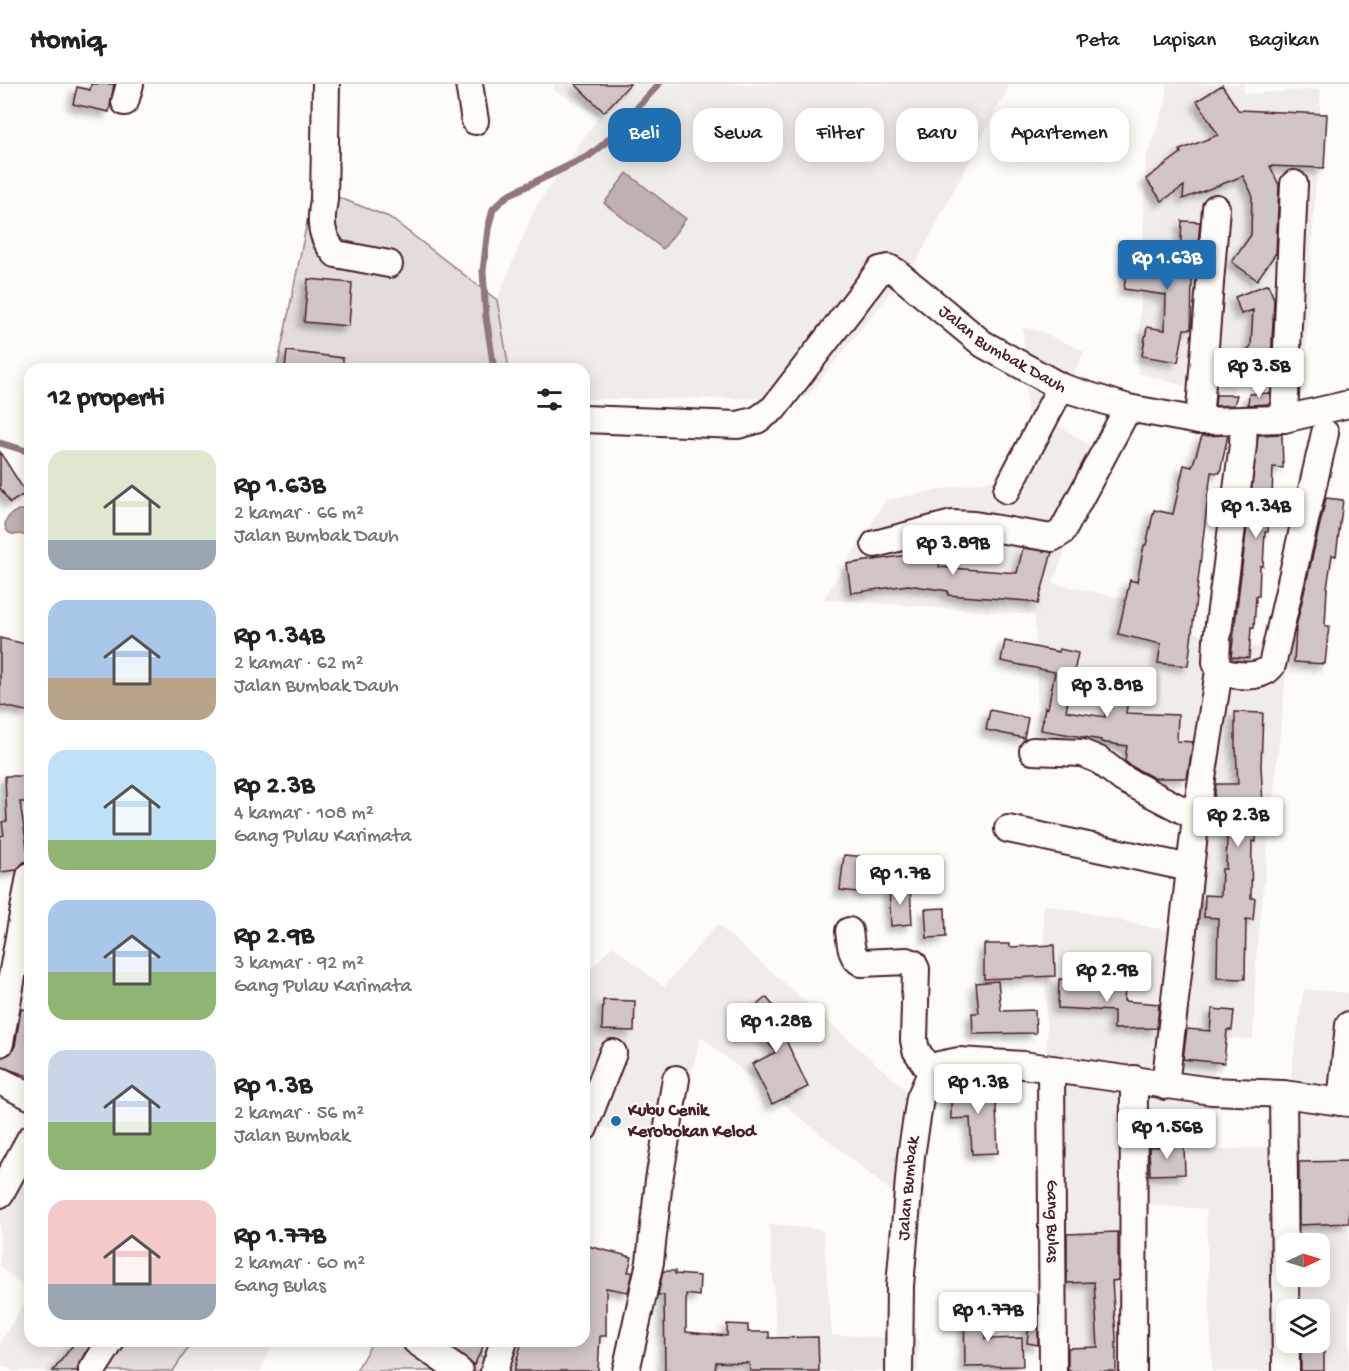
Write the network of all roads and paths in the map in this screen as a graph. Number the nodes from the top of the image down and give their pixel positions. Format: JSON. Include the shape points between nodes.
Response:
{"nodes":[{"id":1,"x":326,"y":84,"type":"edge"},
{"id":2,"x":469,"y":84,"type":"edge"},
{"id":3,"x":475,"y":121,"type":"dead end"},
{"id":4,"x":1294,"y":184,"type":"dead end"},
{"id":5,"x":1216,"y":208,"type":"dead end"},
{"id":6,"x":389,"y":264,"type":"dead end"},
{"id":7,"x":1061,"y":387,"type":"junction"},
{"id":8,"x":1349,"y":404,"type":"edge"},
{"id":9,"x":1128,"y":408,"type":"junction"},
{"id":10,"x":590,"y":419,"type":"edge"},
{"id":11,"x":1284,"y":419,"type":"junction"},
{"id":12,"x":1244,"y":420,"type":"junction"},
{"id":13,"x":1199,"y":421,"type":"junction"},
{"id":14,"x":1325,"y":433,"type":"dead end"},
{"id":15,"x":1007,"y":490,"type":"dead end"},
{"id":16,"x":875,"y":544,"type":"dead end"},
{"id":17,"x":1219,"y":671,"type":"junction"},
{"id":18,"x":1033,"y":751,"type":"dead end"},
{"id":19,"x":1196,"y":817,"type":"junction"},
{"id":20,"x":1008,"y":829,"type":"dead end"},
{"id":21,"x":1190,"y":868,"type":"junction"},
{"id":22,"x":24,"y":909,"type":"edge"},
{"id":23,"x":849,"y":931,"type":"dead end"},
{"id":24,"x":1349,"y":1025,"type":"edge"},
{"id":25,"x":0,"y":1042,"type":"edge"},
{"id":26,"x":613,"y":1053,"type":"dead end"},
{"id":27,"x":1051,"y":1069,"type":"junction"},
{"id":28,"x":931,"y":1073,"type":"junction"},
{"id":29,"x":676,"y":1079,"type":"dead end"},
{"id":30,"x":1134,"y":1079,"type":"junction"},
{"id":31,"x":0,"y":1081,"type":"edge"},
{"id":32,"x":1165,"y":1086,"type":"junction"},
{"id":33,"x":24,"y":1093,"type":"edge"},
{"id":34,"x":1283,"y":1094,"type":"junction"},
{"id":35,"x":1345,"y":1103,"type":"edge"},
{"id":36,"x":590,"y":1112,"type":"edge"},
{"id":37,"x":24,"y":1150,"type":"edge"},
{"id":38,"x":0,"y":1194,"type":"edge"},
{"id":39,"x":107,"y":1347,"type":"edge"},
{"id":40,"x":425,"y":1347,"type":"edge"},
{"id":41,"x":502,"y":1347,"type":"edge"},
{"id":42,"x":92,"y":1371,"type":"edge"},
{"id":43,"x":459,"y":1371,"type":"edge"},
{"id":44,"x":494,"y":1371,"type":"edge"},
{"id":45,"x":627,"y":1371,"type":"edge"},
{"id":46,"x":899,"y":1371,"type":"edge"},
{"id":47,"x":1053,"y":1371,"type":"edge"},
{"id":48,"x":1133,"y":1371,"type":"edge"},
{"id":49,"x":1286,"y":1371,"type":"edge"}],
"edges":[{"from":1,"to":6,"type":"street","via":[[323,237],[336,254]]},
{"from":2,"to":3,"type":"street"},
{"from":4,"to":11,"type":"street"},
{"from":5,"to":13,"type":"street"},
{"from":7,"to":9,"type":"street","name":"Jalan Bumbak Dauh"},
{"from":7,"to":10,"type":"street","name":"Jalan Bumbak Dauh","via":[[983,344],[889,268],[880,270],[774,408],[757,420],[738,425]]},
{"from":7,"to":15,"type":"street"},
{"from":8,"to":11,"type":"street","name":"Jalan Bumbak Dauh"},
{"from":9,"to":13,"type":"street","name":"Jalan Bumbak Dauh"},
{"from":9,"to":16,"type":"street","via":[[1057,536],[952,524]]},
{"from":11,"to":12,"type":"street","name":"Jalan Bumbak Dauh"},
{"from":12,"to":13,"type":"street","name":"Jalan Bumbak Dauh"},
{"from":12,"to":17,"type":"street","via":[[1217,639]]},
{"from":14,"to":17,"type":"street","via":[[1272,665],[1258,675]]},
{"from":17,"to":19,"type":"street"},
{"from":18,"to":19,"type":"street","via":[[1082,753]]},
{"from":19,"to":21,"type":"street"},
{"from":20,"to":21,"type":"street"},
{"from":21,"to":32,"type":"street"},
{"from":22,"to":25,"type":"street"},
{"from":23,"to":28,"type":"street","via":[[852,953],[862,963],[913,963],[914,1040]]},
{"from":24,"to":35,"type":"street"},
{"from":26,"to":36,"type":"street"},
{"from":27,"to":28,"type":"street","via":[[958,1061],[939,1065]]},
{"from":27,"to":30,"type":"street"},
{"from":27,"to":47,"type":"street","name":"Gang Bulas"},
{"from":28,"to":46,"type":"street","name":"Jalan Bumbak","via":[[920,1098],[911,1156],[900,1286]]},
{"from":29,"to":45,"type":"street","via":[[650,1262]]},
{"from":30,"to":32,"type":"street"},
{"from":30,"to":48,"type":"street"},
{"from":31,"to":33,"type":"street"},
{"from":32,"to":34,"type":"street"},
{"from":34,"to":35,"type":"street"},
{"from":34,"to":49,"type":"street"},
{"from":37,"to":38,"type":"street"},
{"from":39,"to":42,"type":"street"},
{"from":40,"to":43,"type":"street"},
{"from":41,"to":44,"type":"street"}]}
